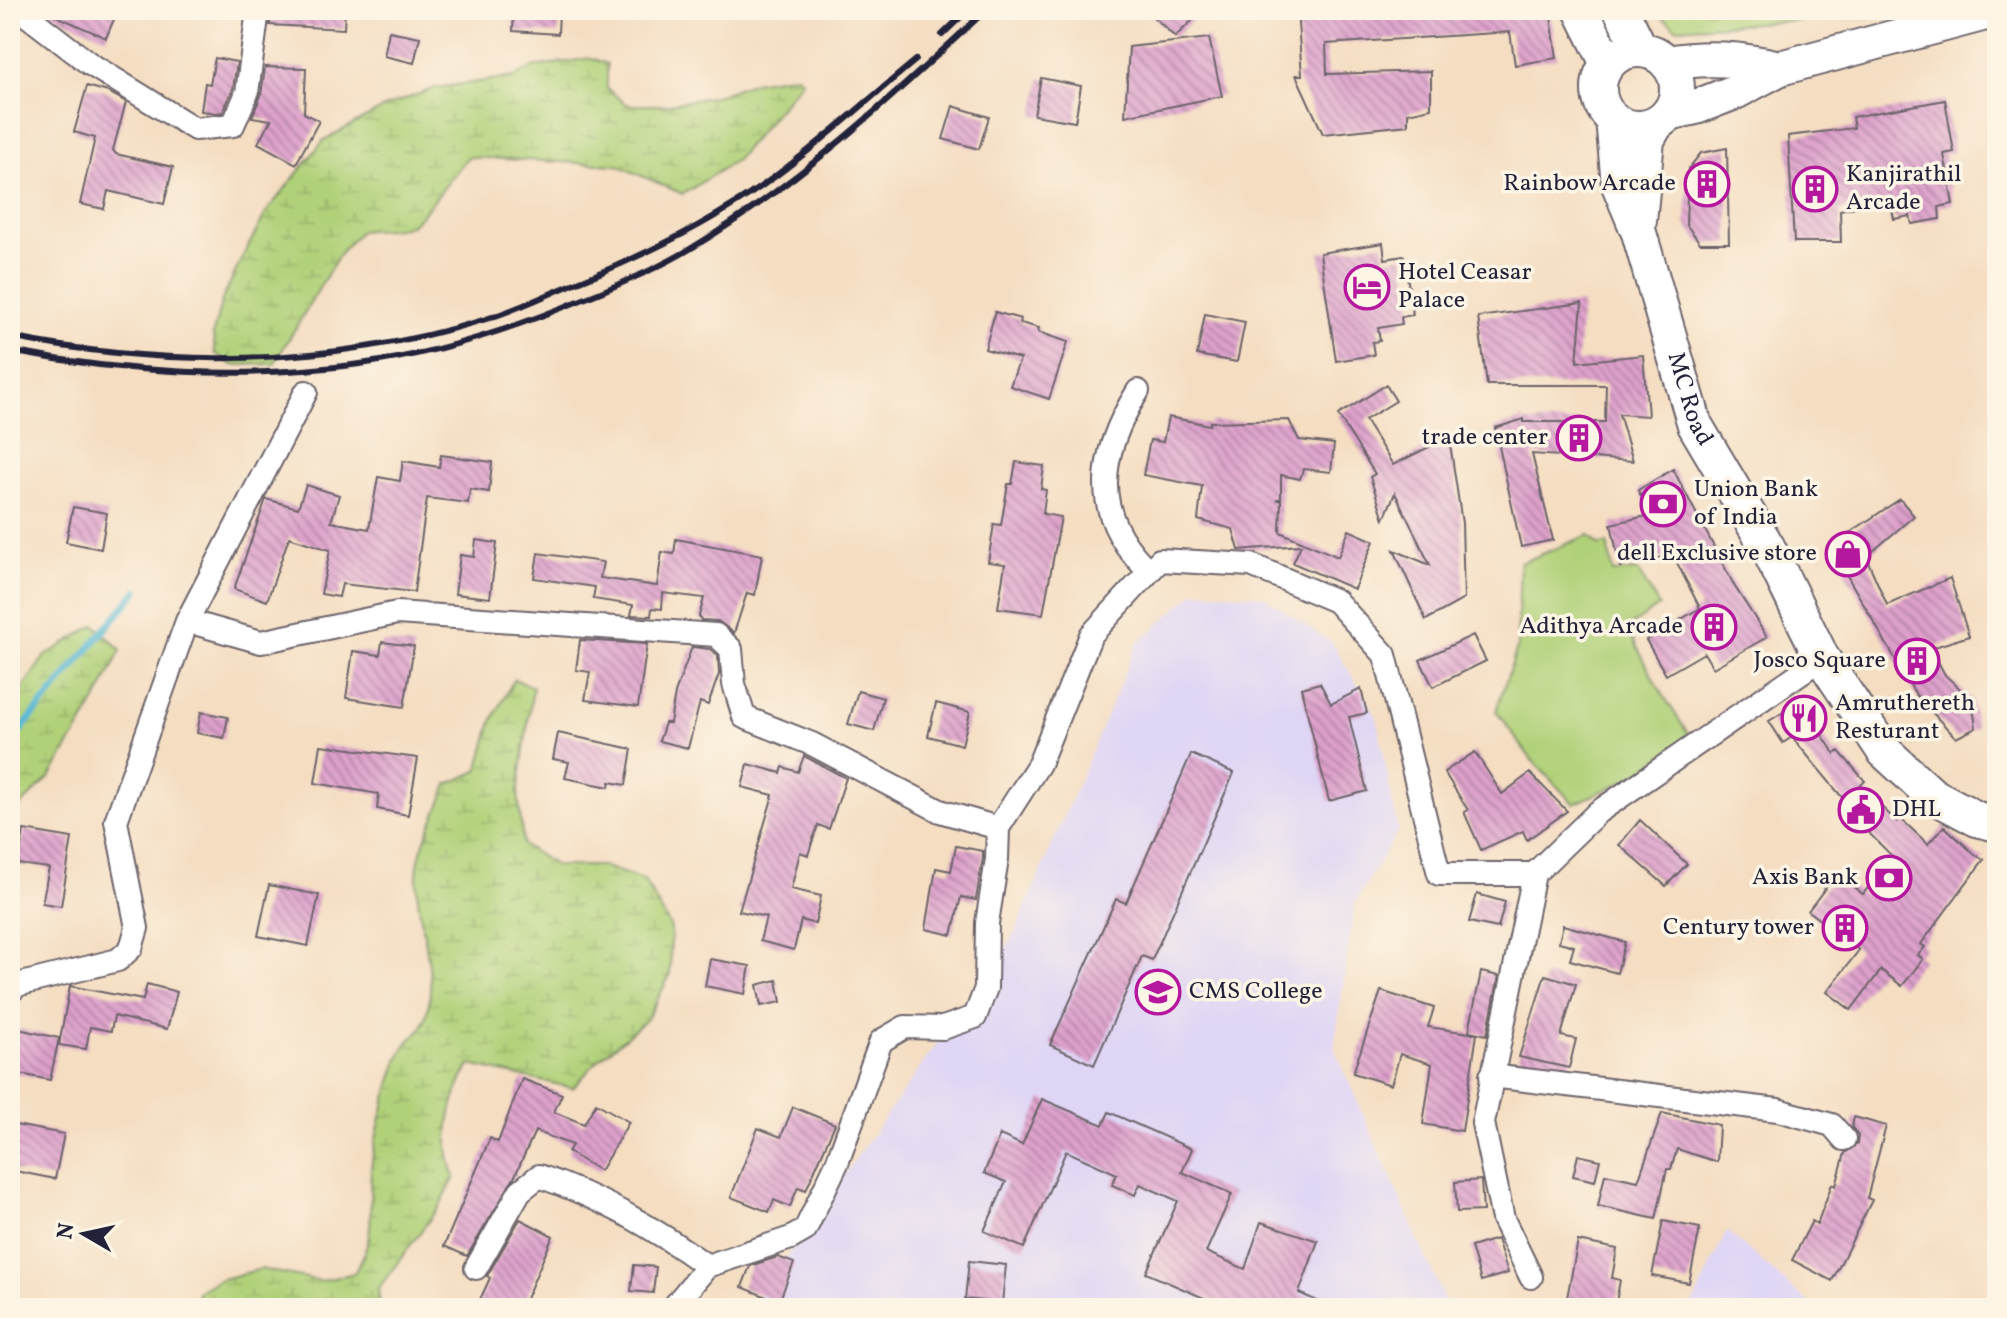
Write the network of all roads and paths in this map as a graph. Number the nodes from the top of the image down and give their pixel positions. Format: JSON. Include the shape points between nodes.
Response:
{"nodes":[{"id":1,"x":20,"y":10,"type":"edge"},
{"id":2,"x":258,"y":10,"type":"edge"},
{"id":3,"x":1566,"y":10,"type":"edge"},
{"id":4,"x":1581,"y":10,"type":"edge"},
{"id":5,"x":1621,"y":10,"type":"edge"},
{"id":6,"x":1997,"y":10,"type":"edge"},
{"id":7,"x":1654,"y":56,"type":"junction"},
{"id":8,"x":1608,"y":64,"type":"junction"},
{"id":9,"x":1780,"y":68,"type":"junction"},
{"id":10,"x":1662,"y":118,"type":"junction"},
{"id":11,"x":1613,"y":119,"type":"junction"},
{"id":12,"x":1639,"y":233,"type":"junction"},
{"id":13,"x":1138,"y":391,"type":"dead end"},
{"id":14,"x":306,"y":392,"type":"dead end"},
{"id":15,"x":1149,"y":571,"type":"junction"},
{"id":16,"x":187,"y":621,"type":"junction"},
{"id":17,"x":1822,"y":658,"type":"junction"},
{"id":18,"x":1997,"y":806,"type":"edge"},
{"id":19,"x":1997,"y":824,"type":"edge"},
{"id":20,"x":998,"y":828,"type":"junction"},
{"id":21,"x":1534,"y":874,"type":"junction"},
{"id":22,"x":10,"y":992,"type":"edge"},
{"id":23,"x":1491,"y":1076,"type":"junction"},
{"id":24,"x":1844,"y":1139,"type":"dead end"},
{"id":25,"x":707,"y":1266,"type":"junction"},
{"id":26,"x":476,"y":1268,"type":"dead end"},
{"id":27,"x":1531,"y":1277,"type":"dead end"},
{"id":28,"x":673,"y":1308,"type":"edge"}],
"edges":[{"from":1,"to":2,"type":"street","via":[[90,64],[195,129],[233,125],[247,93]]},
{"from":3,"to":8,"type":"street","via":[[1572,31]]},
{"from":4,"to":8,"type":"main road"},
{"from":5,"to":7,"type":"main road"},
{"from":6,"to":9,"type":"main road"},
{"from":7,"to":8,"type":"main road","via":[[1617,56]]},
{"from":7,"to":9,"type":"main road","via":[[1741,59]]},
{"from":7,"to":10,"type":"main road","via":[[1677,87]]},
{"from":8,"to":11,"type":"main road","name":"MC Road","via":[[1600,93]]},
{"from":9,"to":10,"type":"main road","via":[[1735,92]]},
{"from":10,"to":11,"type":"main road","via":[[1634,128]]},
{"from":10,"to":12,"type":"main road","via":[[1647,140]]},
{"from":11,"to":12,"type":"main road","name":"MC Road","via":[[1619,185]]},
{"from":12,"to":17,"type":"main road","name":"MC Road","via":[[1695,425],[1768,548]]},
{"from":13,"to":15,"type":"street","via":[[1124,413],[1113,449],[1105,505],[1125,544]]},
{"from":14,"to":16,"type":"street"},
{"from":15,"to":20,"type":"street","via":[[1091,635],[1039,764]]},
{"from":15,"to":21,"type":"street","via":[[1160,560],[1251,565],[1336,601],[1385,655],[1439,874]]},
{"from":16,"to":20,"type":"street","via":[[261,642],[397,613],[716,635],[731,649],[744,717],[812,744],[940,811]]},
{"from":16,"to":22,"type":"street","via":[[116,821],[137,928],[131,948],[118,960],[17,985]]},
{"from":17,"to":18,"type":"main road","name":"MC Road","via":[[1859,693],[1904,749],[1975,800]]},
{"from":17,"to":19,"type":"main road","name":"MC Road","via":[[1884,751],[1932,795]]},
{"from":17,"to":21,"type":"street","via":[[1598,812]]},
{"from":20,"to":25,"type":"street","via":[[986,988],[975,1017],[943,1028],[905,1027],[881,1041],[837,1163],[805,1230]]},
{"from":21,"to":23,"type":"street"},
{"from":23,"to":24,"type":"street","via":[[1778,1110],[1832,1125]]},
{"from":23,"to":27,"type":"street","via":[[1483,1123],[1503,1219]]},
{"from":25,"to":26,"type":"street","via":[[594,1195],[539,1176],[520,1191]]},
{"from":25,"to":28,"type":"street"}]}
